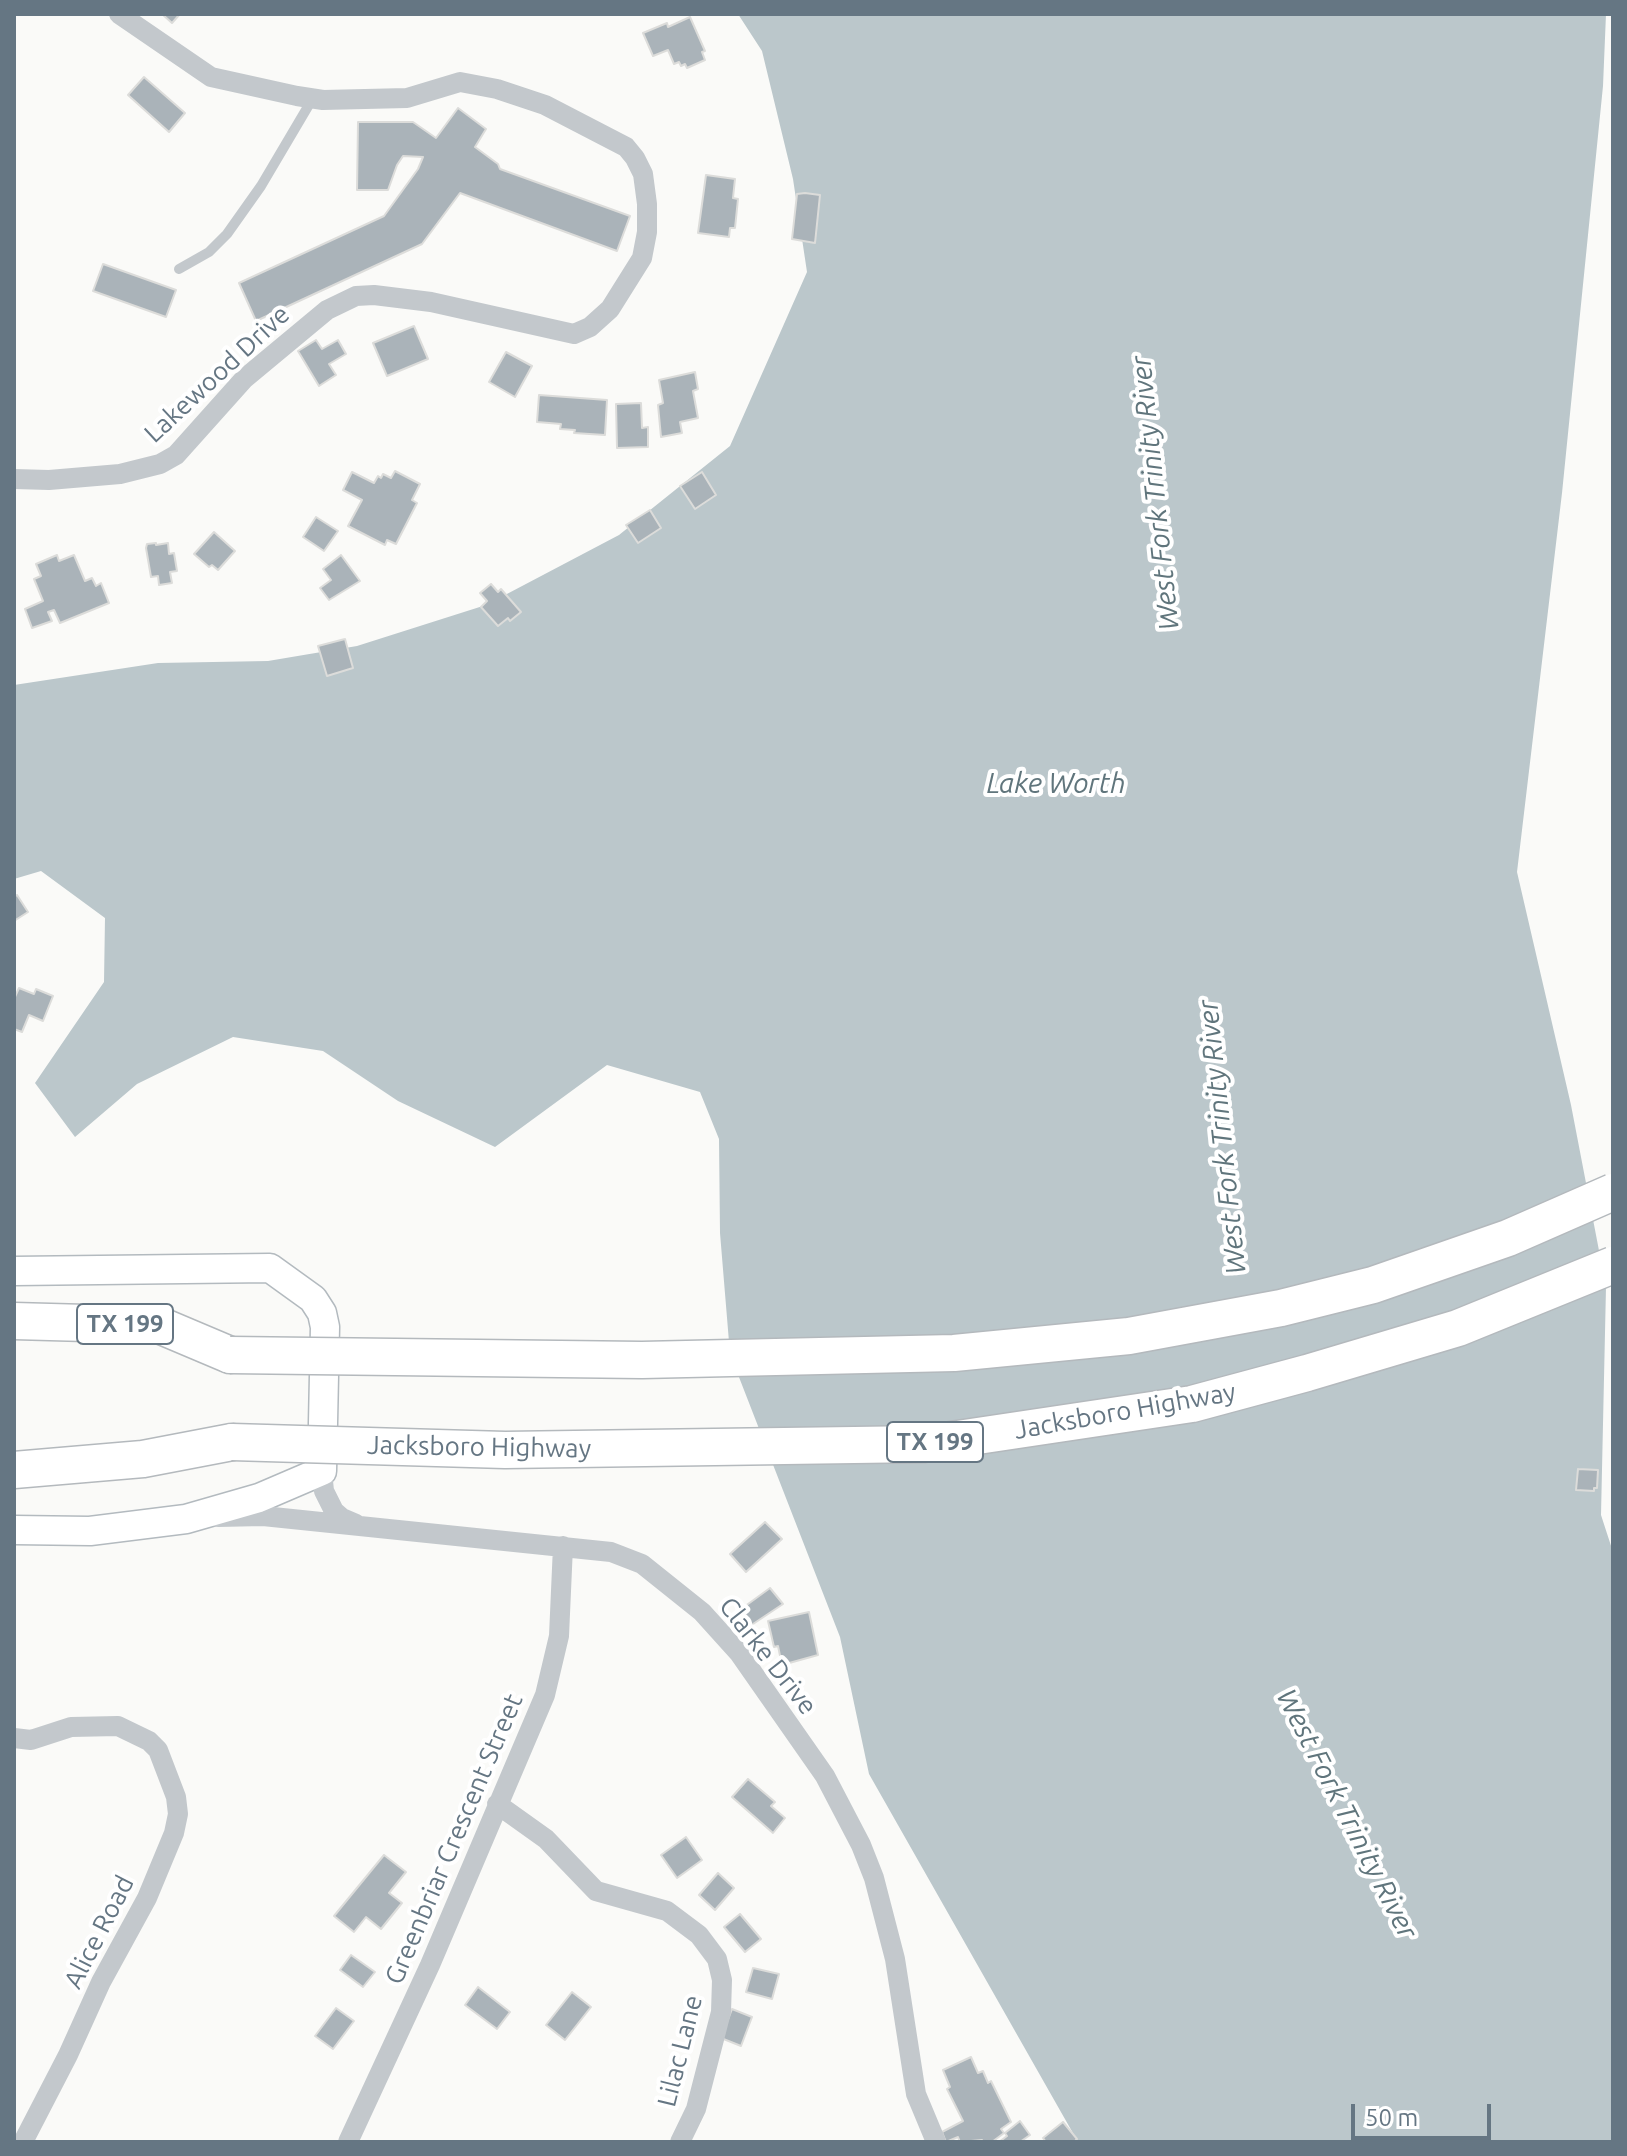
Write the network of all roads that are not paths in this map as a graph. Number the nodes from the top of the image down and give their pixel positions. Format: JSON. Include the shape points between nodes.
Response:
{"nodes":[{"id":1,"x":119,"y":14,"type":"edge"},
{"id":2,"x":313,"y":98,"type":"junction"},
{"id":3,"x":179,"y":269,"type":"dead end"},
{"id":4,"x":14,"y":479,"type":"edge"},
{"id":5,"x":1613,"y":1192,"type":"edge"},
{"id":6,"x":1613,"y":1265,"type":"edge"},
{"id":7,"x":14,"y":1271,"type":"edge"},
{"id":8,"x":14,"y":1321,"type":"edge"},
{"id":9,"x":14,"y":1470,"type":"edge"},
{"id":10,"x":322,"y":1471,"type":"junction"},
{"id":11,"x":186,"y":1519,"type":"junction"},
{"id":12,"x":368,"y":1527,"type":"junction"},
{"id":13,"x":14,"y":1530,"type":"edge"},
{"id":14,"x":563,"y":1546,"type":"junction"},
{"id":15,"x":14,"y":1738,"type":"edge"},
{"id":16,"x":497,"y":1804,"type":"junction"},
{"id":17,"x":23,"y":2142,"type":"edge"},
{"id":18,"x":348,"y":2142,"type":"edge"},
{"id":19,"x":680,"y":2142,"type":"edge"},
{"id":20,"x":936,"y":2142,"type":"edge"}],
"edges":[{"from":1,"to":2,"type":"street","via":[[211,77]]},
{"from":2,"to":3,"type":"lane","via":[[227,234]]},
{"from":2,"to":4,"type":"street","name":"Lakewood Drive","via":[[407,98],[460,82],[545,105],[626,147],[635,158],[647,204],[642,258],[610,309],[590,327],[566,334],[431,302],[356,296],[327,310],[244,379],[176,455],[160,464],[120,474]]},
{"from":5,"to":8,"type":"highway","number":"TX 199","bridge":true,"via":[[1508,1238],[1373,1285],[1281,1308],[1129,1336],[954,1353],[642,1360],[230,1355],[159,1325]]},
{"from":6,"to":9,"type":"highway","name":"Jacksboro Highway","number":"TX 199","bridge":true,"via":[[1458,1328],[1192,1404],[924,1444],[505,1450],[232,1442],[143,1459]]},
{"from":7,"to":10,"type":"main road","number":"TX 199","via":[[270,1268],[313,1299],[322,1313]]},
{"from":10,"to":11,"type":"main road","via":[[259,1498]]},
{"from":10,"to":12,"type":"street","via":[[334,1511]]},
{"from":11,"to":12,"type":"street","name":"Clarke Drive","via":[[263,1516]]},
{"from":11,"to":13,"type":"main road","via":[[90,1531]]},
{"from":12,"to":14,"type":"street","name":"Clarke Drive"},
{"from":14,"to":16,"type":"street","name":"Greenbriar Crescent Street","via":[[554,1667]]},
{"from":14,"to":20,"type":"street","name":"Clarke Drive","via":[[628,1557],[702,1612],[739,1653],[825,1776],[874,1878],[895,1959],[916,2094]]},
{"from":15,"to":17,"type":"street","name":"Alice Road","via":[[31,1740],[71,1727],[118,1726],[158,1750],[178,1814],[147,1898]]},
{"from":16,"to":18,"type":"street","name":"Greenbriar Crescent Street"},
{"from":16,"to":19,"type":"street","name":"Lilac Lane","via":[[546,1839],[596,1891],[667,1911],[699,1935],[717,1959],[721,2012],[696,2109]]}]}
